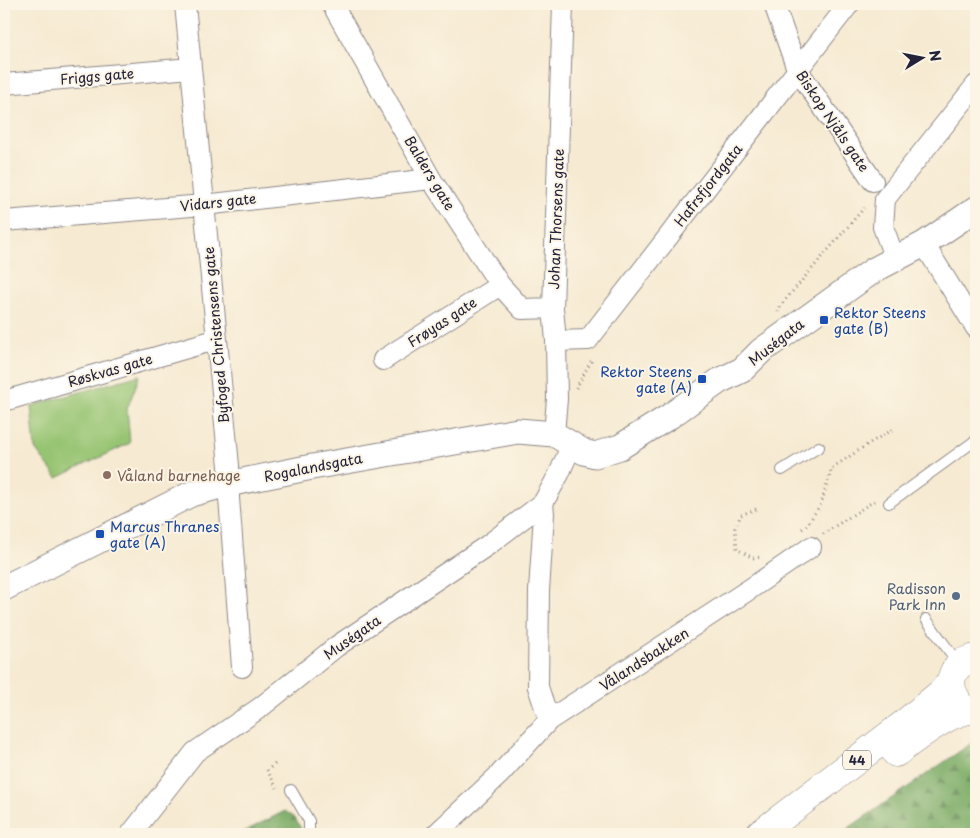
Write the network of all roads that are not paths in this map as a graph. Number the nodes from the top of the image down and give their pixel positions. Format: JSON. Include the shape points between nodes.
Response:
{"nodes":[{"id":1,"x":185,"y":4,"type":"edge"},
{"id":2,"x":332,"y":4,"type":"edge"},
{"id":3,"x":562,"y":4,"type":"edge"},
{"id":4,"x":774,"y":4,"type":"edge"},
{"id":5,"x":849,"y":4,"type":"edge"},
{"id":6,"x":191,"y":68,"type":"junction"},
{"id":7,"x":797,"y":70,"type":"junction"},
{"id":8,"x":4,"y":84,"type":"edge"},
{"id":9,"x":976,"y":85,"type":"edge"},
{"id":10,"x":431,"y":179,"type":"junction"},
{"id":11,"x":873,"y":181,"type":"dead end"},
{"id":12,"x":204,"y":205,"type":"junction"},
{"id":13,"x":976,"y":209,"type":"edge"},
{"id":14,"x":4,"y":221,"type":"edge"},
{"id":15,"x":924,"y":244,"type":"junction"},
{"id":16,"x":894,"y":259,"type":"junction"},
{"id":17,"x":500,"y":285,"type":"junction"},
{"id":18,"x":553,"y":308,"type":"junction"},
{"id":19,"x":976,"y":328,"type":"edge"},
{"id":20,"x":217,"y":341,"type":"junction"},
{"id":21,"x":556,"y":341,"type":"junction"},
{"id":22,"x":383,"y":360,"type":"dead end"},
{"id":23,"x":4,"y":401,"type":"edge"},
{"id":24,"x":563,"y":439,"type":"junction"},
{"id":25,"x":976,"y":440,"type":"edge"},
{"id":26,"x":819,"y":447,"type":"dead end"},
{"id":27,"x":782,"y":470,"type":"dead end"},
{"id":28,"x":228,"y":484,"type":"junction"},
{"id":29,"x":543,"y":503,"type":"junction"},
{"id":30,"x":889,"y":503,"type":"dead end"},
{"id":31,"x":811,"y":547,"type":"road end"},
{"id":32,"x":4,"y":588,"type":"edge"},
{"id":33,"x":926,"y":619,"type":"dead end"},
{"id":34,"x":242,"y":667,"type":"dead end"},
{"id":35,"x":962,"y":669,"type":"edge"},
{"id":36,"x":975,"y":708,"type":"edge"},
{"id":37,"x":549,"y":720,"type":"junction"},
{"id":38,"x":290,"y":790,"type":"dead end"},
{"id":39,"x":131,"y":834,"type":"edge"},
{"id":40,"x":309,"y":834,"type":"edge"},
{"id":41,"x":436,"y":834,"type":"edge"},
{"id":42,"x":760,"y":834,"type":"edge"},
{"id":43,"x":790,"y":834,"type":"edge"}],
"edges":[{"from":1,"to":6,"type":"street","name":"Byfoged Christensens gate"},
{"from":2,"to":10,"type":"street","name":"Balders gate"},
{"from":3,"to":18,"type":"street","name":"Johan Thorsens gate"},
{"from":4,"to":7,"type":"street","name":"Biskop Njåls gate"},
{"from":5,"to":7,"type":"street","name":"Hafrsfjordgata"},
{"from":6,"to":8,"type":"street","name":"Friggs gate"},
{"from":6,"to":12,"type":"street","name":"Byfoged Christensens gate"},
{"from":7,"to":11,"type":"street","name":"Biskop Njåls gate"},
{"from":7,"to":21,"type":"street","name":"Hafrsfjordgata","via":[[588,340]]},
{"from":9,"to":16,"type":"street","via":[[885,199],[883,226]]},
{"from":10,"to":12,"type":"street","name":"Vidars gate"},
{"from":10,"to":17,"type":"street","name":"Balders gate"},
{"from":12,"to":14,"type":"street","name":"Vidars gate"},
{"from":12,"to":20,"type":"street","name":"Byfoged Christensens gate"},
{"from":13,"to":15,"type":"street","name":"Muségata"},
{"from":15,"to":16,"type":"street","name":"Muségata"},
{"from":15,"to":19,"type":"street"},
{"from":16,"to":24,"type":"street","name":"Muségata","via":[[761,351],[742,370],[620,447],[595,455]]},
{"from":17,"to":18,"type":"street","name":"Balders gate","via":[[522,309]]},
{"from":17,"to":22,"type":"street","name":"Frøyas gate"},
{"from":18,"to":21,"type":"street","name":"Johan Thorsens gate"},
{"from":20,"to":23,"type":"street","name":"Røskvas gate"},
{"from":20,"to":28,"type":"street","name":"Byfoged Christensens gate"},
{"from":21,"to":24,"type":"street","name":"Johan Thorsens gate","via":[[557,399]]},
{"from":24,"to":28,"type":"street","name":"Rogalandsgata","via":[[518,431]]},
{"from":24,"to":29,"type":"street","name":"Muségata","via":[[559,474]]},
{"from":25,"to":30,"type":"lane"},
{"from":26,"to":27,"type":"lane"},
{"from":28,"to":32,"type":"street","name":"Rogalandsgata","via":[[191,494]]},
{"from":28,"to":34,"type":"street","name":"Byfoged Christensens gate"},
{"from":29,"to":37,"type":"street","via":[[538,687]]},
{"from":29,"to":39,"type":"street","name":"Muségata","via":[[488,545],[337,646],[261,707],[195,752]]},
{"from":31,"to":37,"type":"street","name":"Vålandsbakken"},
{"from":33,"to":35,"type":"lane"},
{"from":35,"to":36,"type":"main road","number":"44","via":[[953,694],[965,706]]},
{"from":35,"to":42,"type":"main road","number":"44","via":[[941,693],[905,724]]},
{"from":36,"to":43,"type":"main road","number":"44","via":[[957,713],[916,738]]},
{"from":37,"to":41,"type":"street","name":"Vålandsbakken","via":[[499,775]]},
{"from":38,"to":40,"type":"lane","via":[[309,821]]}]}
